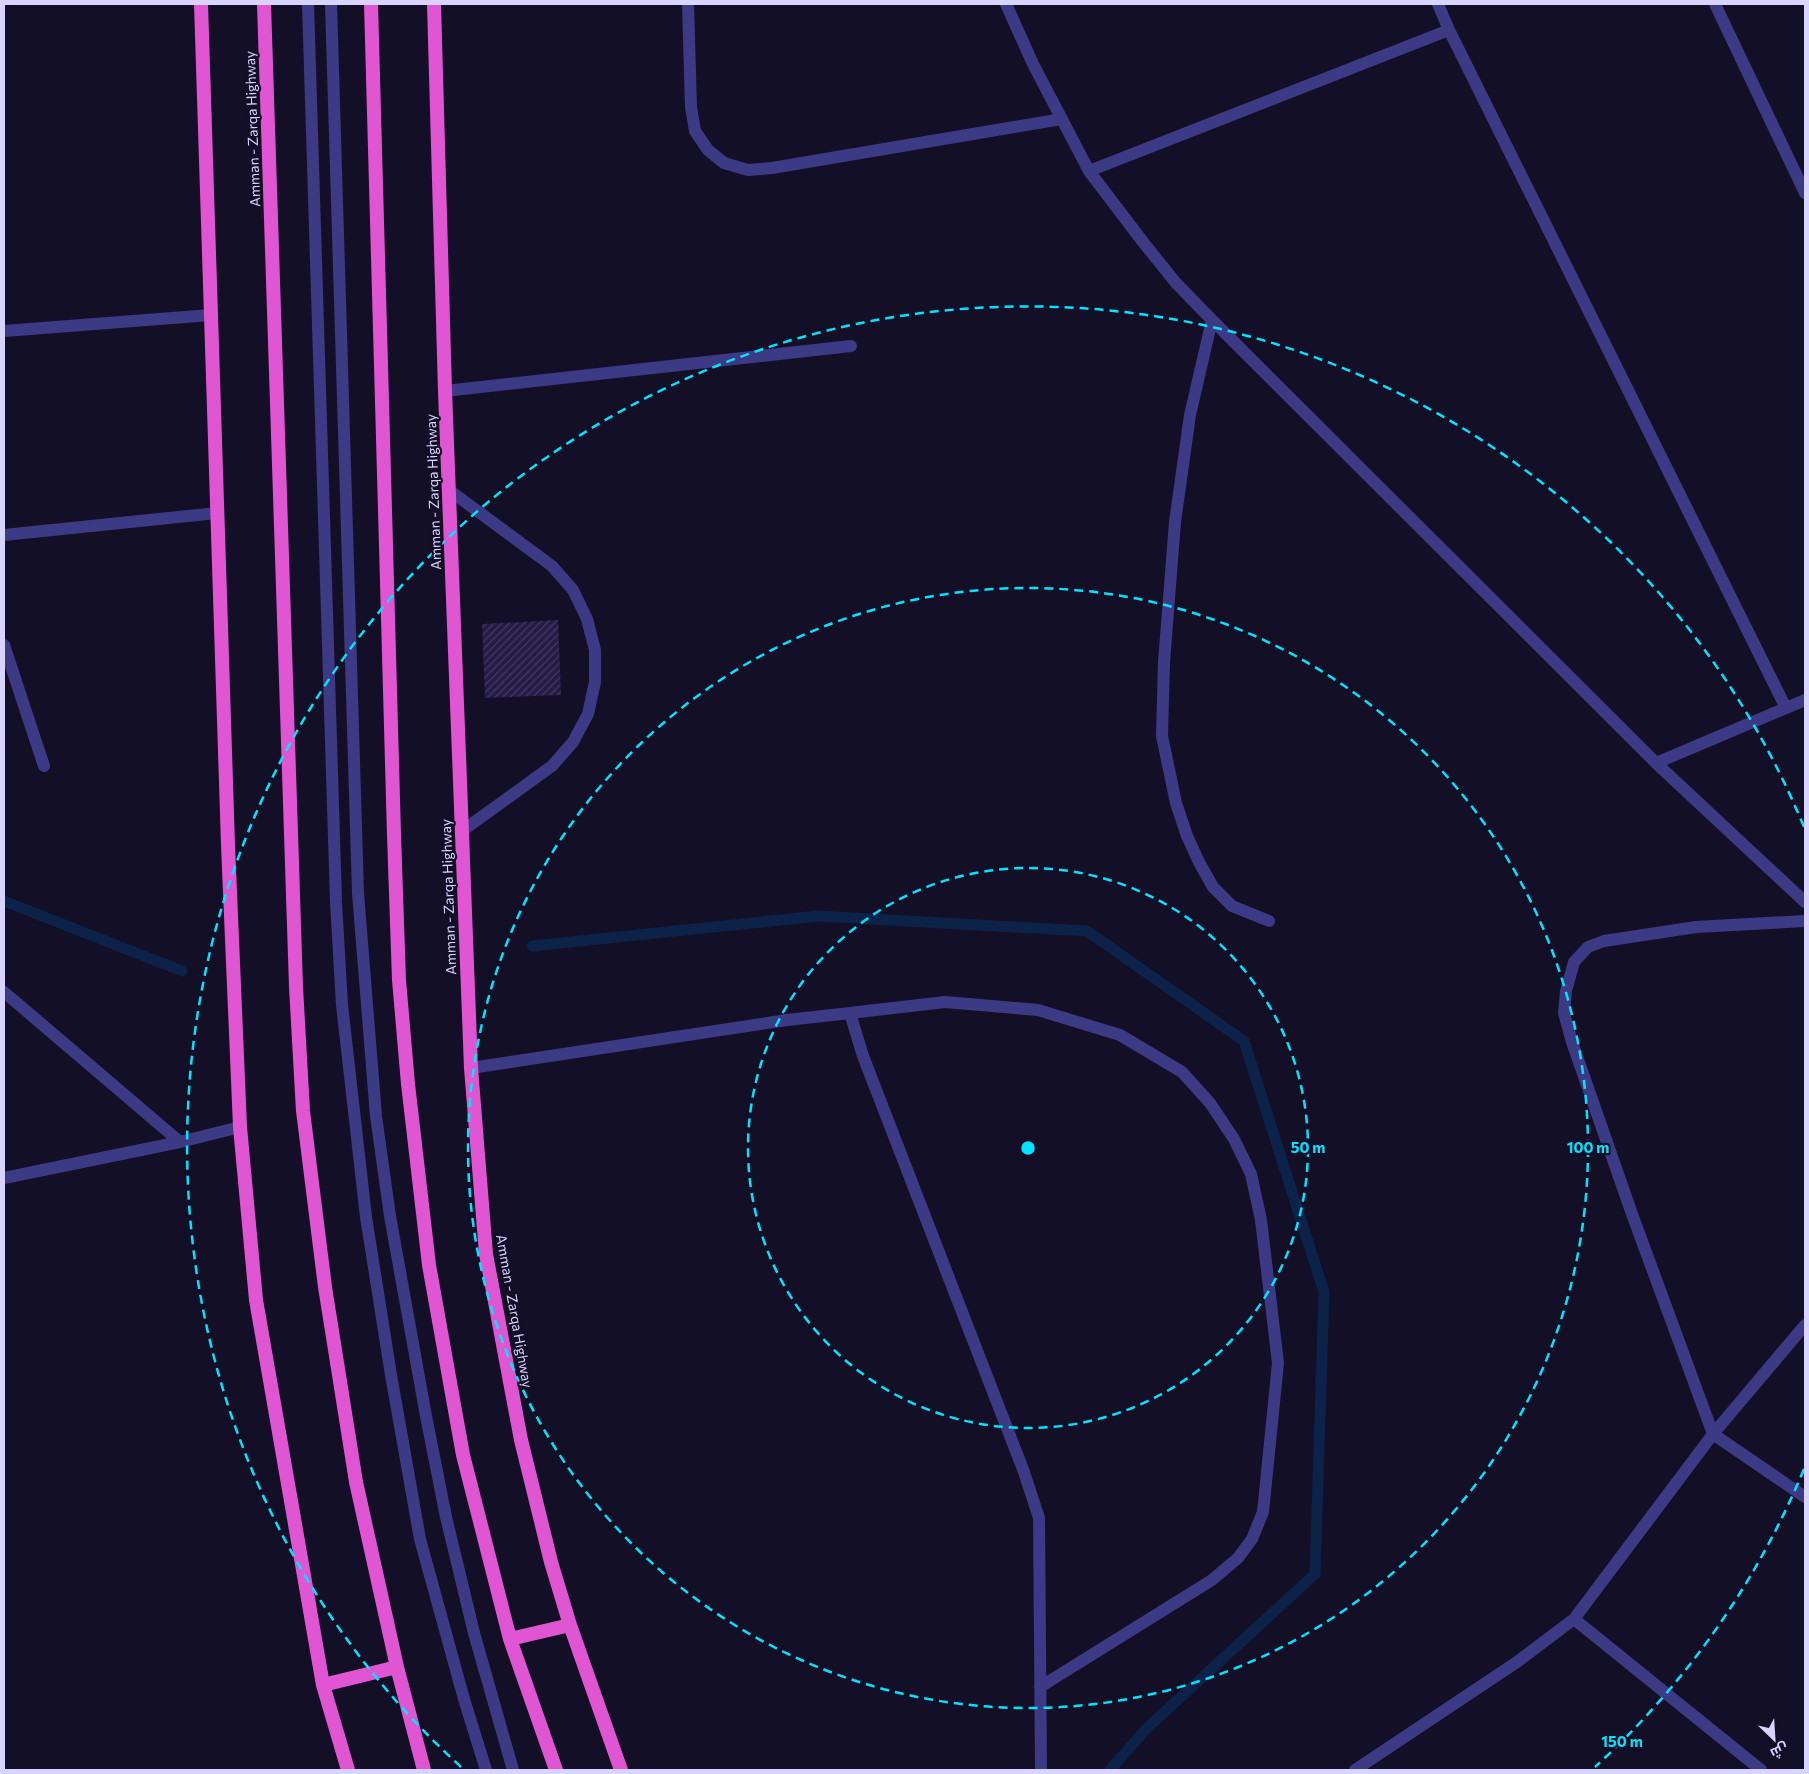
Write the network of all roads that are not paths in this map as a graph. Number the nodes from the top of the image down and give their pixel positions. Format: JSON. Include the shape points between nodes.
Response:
{"nodes":[{"id":1,"x":201,"y":4,"type":"edge"},
{"id":2,"x":264,"y":4,"type":"edge"},
{"id":3,"x":308,"y":4,"type":"edge"},
{"id":4,"x":331,"y":4,"type":"edge"},
{"id":5,"x":371,"y":4,"type":"edge"},
{"id":6,"x":434,"y":4,"type":"edge"},
{"id":7,"x":688,"y":4,"type":"edge"},
{"id":8,"x":1006,"y":4,"type":"edge"},
{"id":9,"x":1438,"y":4,"type":"edge"},
{"id":10,"x":1715,"y":4,"type":"edge"},
{"id":11,"x":1449,"y":30,"type":"junction"},
{"id":12,"x":1062,"y":119,"type":"junction"},
{"id":13,"x":1090,"y":171,"type":"junction"},
{"id":14,"x":1805,"y":193,"type":"edge"},
{"id":15,"x":211,"y":315,"type":"junction"},
{"id":16,"x":1212,"y":320,"type":"junction"},
{"id":17,"x":4,"y":332,"type":"edge"},
{"id":18,"x":851,"y":346,"type":"dead end"},
{"id":19,"x":445,"y":392,"type":"junction"},
{"id":20,"x":449,"y":490,"type":"junction"},
{"id":21,"x":217,"y":513,"type":"junction"},
{"id":22,"x":4,"y":535,"type":"edge"},
{"id":23,"x":4,"y":645,"type":"edge"},
{"id":24,"x":1805,"y":700,"type":"edge"},
{"id":25,"x":1786,"y":708,"type":"junction"},
{"id":26,"x":1656,"y":763,"type":"junction"},
{"id":27,"x":44,"y":766,"type":"dead end"},
{"id":28,"x":462,"y":831,"type":"junction"},
{"id":29,"x":1805,"y":902,"type":"edge"},
{"id":30,"x":1269,"y":921,"type":"dead end"},
{"id":31,"x":1805,"y":921,"type":"edge"},
{"id":32,"x":4,"y":992,"type":"edge"},
{"id":33,"x":850,"y":1013,"type":"junction"},
{"id":34,"x":471,"y":1068,"type":"junction"},
{"id":35,"x":240,"y":1127,"type":"junction"},
{"id":36,"x":180,"y":1142,"type":"junction"},
{"id":37,"x":4,"y":1178,"type":"edge"},
{"id":38,"x":1805,"y":1325,"type":"edge"},
{"id":39,"x":1713,"y":1434,"type":"junction"},
{"id":40,"x":1805,"y":1497,"type":"edge"},
{"id":41,"x":1574,"y":1619,"type":"junction"},
{"id":42,"x":570,"y":1625,"type":"junction"},
{"id":43,"x":510,"y":1639,"type":"junction"},
{"id":44,"x":397,"y":1667,"type":"junction"},
{"id":45,"x":323,"y":1685,"type":"junction"},
{"id":46,"x":1040,"y":1687,"type":"junction"},
{"id":47,"x":348,"y":1770,"type":"edge"},
{"id":48,"x":424,"y":1770,"type":"edge"},
{"id":49,"x":486,"y":1770,"type":"edge"},
{"id":50,"x":513,"y":1770,"type":"edge"},
{"id":51,"x":556,"y":1770,"type":"edge"},
{"id":52,"x":621,"y":1770,"type":"edge"},
{"id":53,"x":1042,"y":1770,"type":"edge"},
{"id":54,"x":1355,"y":1770,"type":"edge"},
{"id":55,"x":1761,"y":1770,"type":"edge"}],
"edges":[{"from":1,"to":15,"type":"highway"},
{"from":2,"to":44,"type":"highway","name":"Amman - Zarqa Highway","via":[[296,988],[304,1111],[326,1287],[356,1482]]},
{"from":3,"to":49,"type":"street","via":[[336,902],[342,1005],[366,1217],[420,1539]]},
{"from":4,"to":50,"type":"street","via":[[358,893],[376,1116],[391,1225],[446,1517],[474,1633]]},
{"from":5,"to":43,"type":"highway","via":[[393,805],[400,989],[408,1084],[429,1265],[463,1455]]},
{"from":6,"to":19,"type":"highway","name":"Amman - Zarqa Highway"},
{"from":7,"to":12,"type":"street","via":[[691,107],[695,131],[708,150],[724,163],[748,170],[772,168]]},
{"from":8,"to":12,"type":"street"},
{"from":9,"to":11,"type":"street"},
{"from":10,"to":14,"type":"street"},
{"from":11,"to":13,"type":"street"},
{"from":11,"to":25,"type":"street"},
{"from":12,"to":13,"type":"street"},
{"from":13,"to":16,"type":"street","via":[[1176,283]]},
{"from":15,"to":17,"type":"street"},
{"from":15,"to":21,"type":"highway"},
{"from":16,"to":26,"type":"street"},
{"from":16,"to":30,"type":"street","via":[[1190,415],[1175,522],[1162,736],[1176,803],[1187,836],[1213,887],[1232,906]]},
{"from":18,"to":19,"type":"street"},
{"from":19,"to":20,"type":"highway","name":"Amman - Zarqa Highway"},
{"from":20,"to":28,"type":"highway","name":"Amman - Zarqa Highway"},
{"from":20,"to":28,"type":"street","via":[[552,566],[573,590],[587,619],[595,650],[595,682],[588,714],[574,742],[552,766]]},
{"from":21,"to":22,"type":"street"},
{"from":21,"to":35,"type":"highway"},
{"from":23,"to":27,"type":"street"},
{"from":24,"to":25,"type":"street"},
{"from":25,"to":26,"type":"street"},
{"from":26,"to":29,"type":"street"},
{"from":28,"to":34,"type":"highway","name":"Amman - Zarqa Highway"},
{"from":31,"to":39,"type":"street","via":[[1696,927],[1604,941],[1588,947],[1574,962],[1566,991],[1564,1013],[1572,1042]]},
{"from":32,"to":36,"type":"street"},
{"from":33,"to":34,"type":"street"},
{"from":33,"to":46,"type":"street","via":[[863,1056],[1039,1518]]},
{"from":33,"to":46,"type":"street","via":[[945,1002],[1038,1010],[1120,1036],[1182,1072],[1210,1103],[1234,1139],[1251,1174],[1261,1220],[1278,1363],[1262,1512],[1252,1539],[1238,1558],[1212,1580]]},
{"from":34,"to":42,"type":"highway","name":"Amman - Zarqa Highway","via":[[486,1254],[521,1440]]},
{"from":35,"to":36,"type":"street"},
{"from":35,"to":45,"type":"highway","via":[[256,1300]]},
{"from":36,"to":37,"type":"street"},
{"from":38,"to":39,"type":"street"},
{"from":39,"to":40,"type":"street"},
{"from":39,"to":41,"type":"street"},
{"from":41,"to":54,"type":"street","via":[[1517,1662]]},
{"from":41,"to":55,"type":"street"},
{"from":42,"to":43,"type":"highway"},
{"from":42,"to":52,"type":"highway","name":"Amman - Zarqa Highway"},
{"from":43,"to":51,"type":"highway"},
{"from":44,"to":45,"type":"highway"},
{"from":44,"to":48,"type":"highway","name":"Amman - Zarqa Highway"},
{"from":45,"to":47,"type":"highway"},
{"from":46,"to":53,"type":"street"}]}
